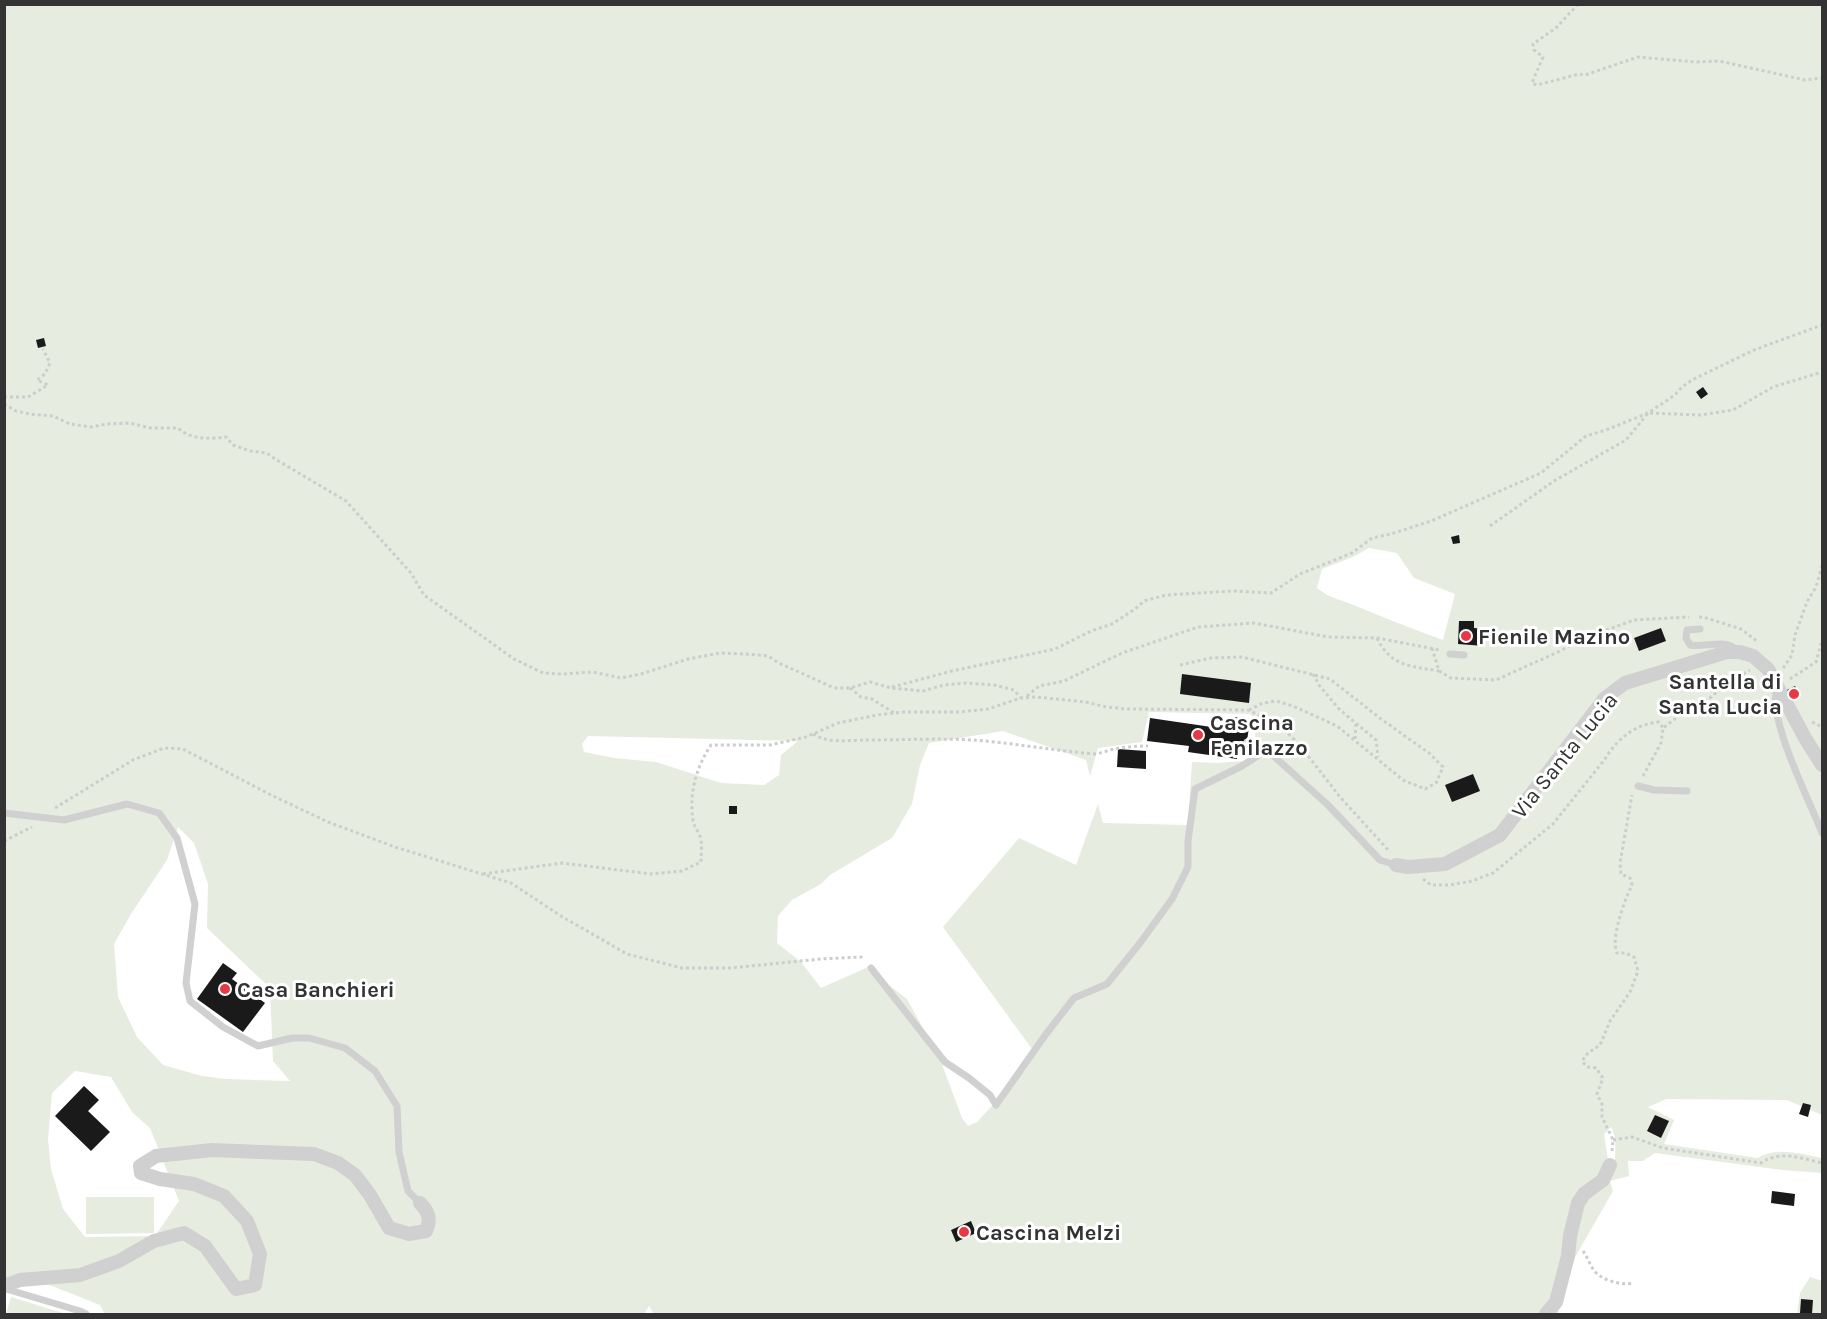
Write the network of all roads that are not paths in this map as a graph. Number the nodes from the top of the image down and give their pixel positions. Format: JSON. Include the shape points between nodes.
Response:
{"nodes":[{"id":1,"x":1700,"y":629,"type":"dead end"},
{"id":2,"x":1737,"y":652,"type":"junction"},
{"id":3,"x":1450,"y":654,"type":"road end"},
{"id":4,"x":1464,"y":655,"type":"dead end"},
{"id":5,"x":1778,"y":686,"type":"junction"},
{"id":6,"x":1247,"y":742,"type":"dead end"},
{"id":7,"x":1267,"y":750,"type":"junction"},
{"id":8,"x":1822,"y":765,"type":"edge"},
{"id":9,"x":1638,"y":786,"type":"road end"},
{"id":10,"x":1687,"y":791,"type":"dead end"},
{"id":11,"x":4,"y":813,"type":"edge"},
{"id":12,"x":1822,"y":833,"type":"edge"},
{"id":13,"x":1402,"y":866,"type":"joint"},
{"id":14,"x":871,"y":968,"type":"road end"},
{"id":15,"x":1610,"y":1165,"type":"road end"},
{"id":16,"x":420,"y":1203,"type":"joint"},
{"id":17,"x":4,"y":1287,"type":"edge"},
{"id":18,"x":86,"y":1314,"type":"edge"},
{"id":19,"x":1546,"y":1314,"type":"edge"}],
"edges":[{"from":1,"to":2,"type":"lane","via":[[1687,630],[1690,645],[1728,644]]},
{"from":2,"to":5,"type":"street","via":[[1761,662]]},
{"from":2,"to":13,"type":"street","name":"Via Santa Lucia","via":[[1624,683],[1605,698],[1500,835],[1445,864]]},
{"from":3,"to":4,"type":"lane"},
{"from":5,"to":8,"type":"street"},
{"from":5,"to":12,"type":"lane","via":[[1775,700],[1781,736]]},
{"from":6,"to":7,"type":"lane"},
{"from":7,"to":13,"type":"lane","via":[[1328,805],[1380,860]]},
{"from":7,"to":14,"type":"lane","via":[[1195,789],[1188,867],[1172,899],[1107,984],[1074,998],[996,1105],[983,1089],[945,1062]]},
{"from":9,"to":10,"type":"lane"},
{"from":11,"to":16,"type":"lane","via":[[64,820],[127,804],[159,813],[177,838],[195,904],[186,983],[190,1001],[223,1027],[258,1046],[309,1038],[345,1048],[375,1071],[397,1106],[399,1152],[408,1191]]},
{"from":15,"to":19,"type":"street","via":[[1603,1180],[1578,1203],[1556,1302]]},
{"from":16,"to":17,"type":"street","via":[[430,1221],[426,1231],[409,1234],[389,1228],[355,1175],[314,1154],[212,1150],[156,1156],[140,1166],[141,1173],[194,1184],[224,1196],[247,1221],[260,1254],[255,1285],[236,1289],[205,1246],[184,1233],[154,1241],[119,1261],[80,1275],[20,1280]]},
{"from":17,"to":18,"type":"lane"}]}
